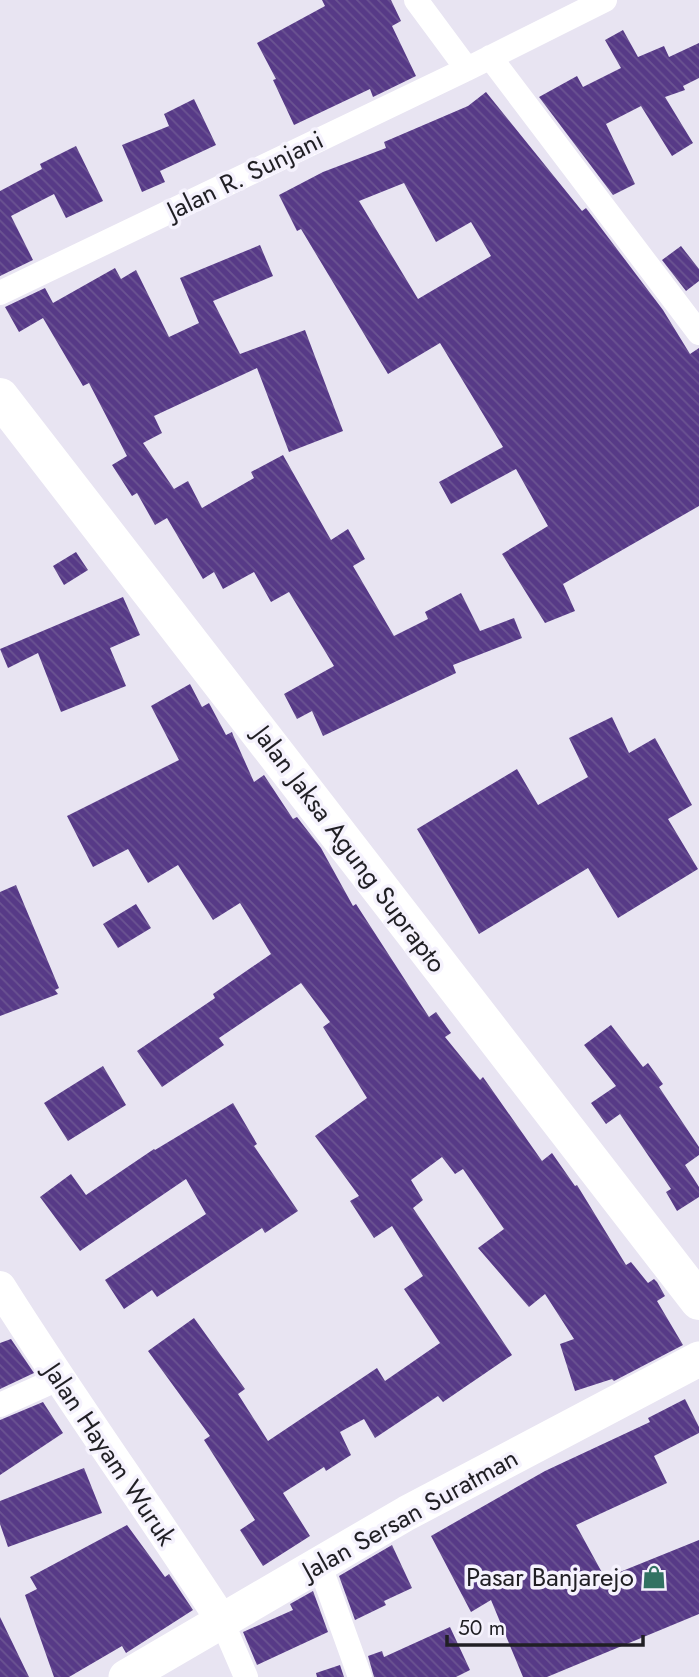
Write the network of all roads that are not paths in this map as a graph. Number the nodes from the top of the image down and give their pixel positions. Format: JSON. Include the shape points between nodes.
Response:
{"nodes":[{"id":1,"x":416,"y":0,"type":"edge"},
{"id":2,"x":605,"y":0,"type":"edge"},
{"id":3,"x":490,"y":57,"type":"junction"},
{"id":4,"x":467,"y":69,"type":"junction"},
{"id":5,"x":0,"y":293,"type":"edge"},
{"id":6,"x":699,"y":333,"type":"edge"},
{"id":7,"x":0,"y":397,"type":"edge"},
{"id":8,"x":0,"y":1287,"type":"edge"},
{"id":9,"x":699,"y":1301,"type":"edge"},
{"id":10,"x":699,"y":1359,"type":"edge"},
{"id":11,"x":58,"y":1379,"type":"junction"},
{"id":12,"x":0,"y":1405,"type":"edge"},
{"id":13,"x":319,"y":1563,"type":"junction"},
{"id":14,"x":221,"y":1619,"type":"junction"},
{"id":15,"x":126,"y":1677,"type":"edge"},
{"id":16,"x":246,"y":1677,"type":"edge"},
{"id":17,"x":360,"y":1677,"type":"edge"}],
"edges":[{"from":1,"to":4,"type":"street"},
{"from":2,"to":3,"type":"street","name":"Jalan R. Sunjani"},
{"from":3,"to":4,"type":"street","name":"Jalan R. Sunjani"},
{"from":3,"to":6,"type":"street"},
{"from":4,"to":5,"type":"street","name":"Jalan R. Sunjani"},
{"from":7,"to":9,"type":"main road","name":"Jalan Jaksa Agung Suprapto"},
{"from":8,"to":11,"type":"street","name":"Jalan Hayam Wuruk"},
{"from":10,"to":13,"type":"main road","name":"Jalan Sersan Suratman"},
{"from":11,"to":12,"type":"street"},
{"from":11,"to":14,"type":"street","name":"Jalan Hayam Wuruk"},
{"from":13,"to":14,"type":"main road","name":"Jalan Sersan Suratman"},
{"from":13,"to":17,"type":"street"},
{"from":14,"to":15,"type":"main road","name":"Jalan Sersan Suratman"},
{"from":14,"to":16,"type":"street"}]}
